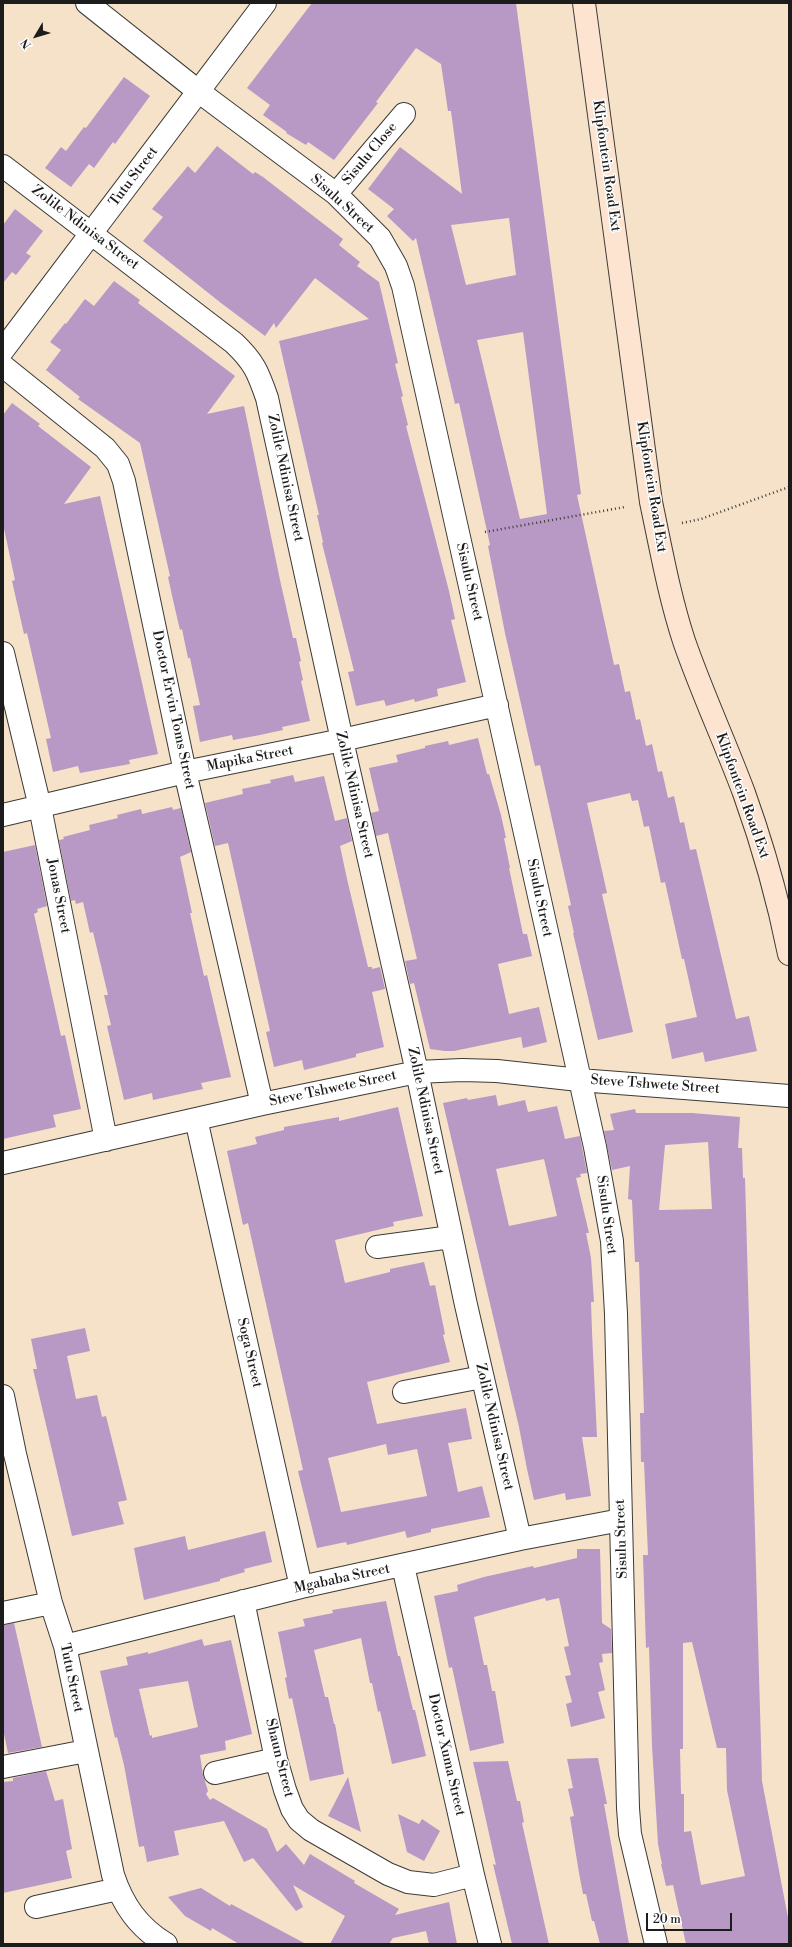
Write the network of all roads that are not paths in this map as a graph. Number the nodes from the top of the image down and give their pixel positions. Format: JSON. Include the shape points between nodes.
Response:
{"nodes":[{"id":1,"x":87,"y":3,"type":"edge"},
{"id":2,"x":265,"y":3,"type":"edge"},
{"id":3,"x":584,"y":3,"type":"edge"},
{"id":4,"x":198,"y":91,"type":"junction"},
{"id":5,"x":404,"y":114,"type":"dead end"},
{"id":6,"x":3,"y":166,"type":"edge"},
{"id":7,"x":336,"y":194,"type":"junction"},
{"id":8,"x":91,"y":233,"type":"junction"},
{"id":9,"x":3,"y":350,"type":"edge"},
{"id":10,"x":3,"y":366,"type":"edge"},
{"id":11,"x":3,"y":653,"type":"edge"},
{"id":12,"x":497,"y":705,"type":"junction"},
{"id":13,"x":342,"y":740,"type":"junction"},
{"id":14,"x":186,"y":772,"type":"junction"},
{"id":15,"x":40,"y":807,"type":"junction"},
{"id":16,"x":3,"y":815,"type":"edge"},
{"id":17,"x":789,"y":954,"type":"edge"},
{"id":18,"x":417,"y":1072,"type":"junction"},
{"id":19,"x":579,"y":1080,"type":"junction"},
{"id":20,"x":789,"y":1096,"type":"edge"},
{"id":21,"x":262,"y":1104,"type":"junction"},
{"id":22,"x":196,"y":1119,"type":"junction"},
{"id":23,"x":106,"y":1140,"type":"junction"},
{"id":24,"x":3,"y":1163,"type":"edge"},
{"id":25,"x":451,"y":1236,"type":"junction"},
{"id":26,"x":377,"y":1247,"type":"dead end"},
{"id":27,"x":482,"y":1377,"type":"junction"},
{"id":28,"x":404,"y":1392,"type":"dead end"},
{"id":29,"x":3,"y":1396,"type":"edge"},
{"id":30,"x":9,"y":1456,"type":"edge"},
{"id":31,"x":621,"y":1520,"type":"junction"},
{"id":32,"x":520,"y":1539,"type":"junction"},
{"id":33,"x":403,"y":1566,"type":"junction"},
{"id":34,"x":301,"y":1587,"type":"junction"},
{"id":35,"x":243,"y":1601,"type":"junction"},
{"id":36,"x":51,"y":1603,"type":"junction"},
{"id":37,"x":3,"y":1613,"type":"edge"},
{"id":38,"x":65,"y":1646,"type":"junction"},
{"id":39,"x":86,"y":1751,"type":"junction"},
{"id":40,"x":276,"y":1759,"type":"junction"},
{"id":41,"x":3,"y":1767,"type":"edge"},
{"id":42,"x":215,"y":1773,"type":"dead end"},
{"id":43,"x":473,"y":1875,"type":"junction"},
{"id":44,"x":118,"y":1889,"type":"junction"},
{"id":45,"x":36,"y":1907,"type":"dead end"},
{"id":46,"x":166,"y":1944,"type":"edge"},
{"id":47,"x":490,"y":1944,"type":"edge"},
{"id":48,"x":656,"y":1944,"type":"edge"}],
"edges":[{"from":1,"to":4,"type":"street","name":"Sisulu Street"},
{"from":2,"to":4,"type":"street","name":"Tutu Street"},
{"from":3,"to":17,"type":"street","name":"Klipfontein Road Ext","via":[[651,502],[665,575],[684,641],[744,793],[765,855]]},
{"from":4,"to":7,"type":"street","name":"Sisulu Street"},
{"from":4,"to":8,"type":"street","name":"Tutu Street"},
{"from":5,"to":7,"type":"street","name":"Sisulu Close"},
{"from":6,"to":8,"type":"street","name":"Zolile Ndinisa Street"},
{"from":7,"to":12,"type":"street","name":"Sisulu Street","via":[[380,238],[396,266],[403,286]]},
{"from":8,"to":9,"type":"street","name":"Tutu Street"},
{"from":8,"to":13,"type":"street","name":"Zolile Ndinisa Street","via":[[234,342],[258,372],[267,398]]},
{"from":10,"to":14,"type":"street","name":"Doctor Ervin Toms Street","via":[[84,430],[105,448],[118,464],[128,499]]},
{"from":11,"to":15,"type":"street","name":"Jonas Street"},
{"from":12,"to":13,"type":"street","name":"Mapika Street"},
{"from":12,"to":19,"type":"street","name":"Sisulu Street"},
{"from":13,"to":14,"type":"street","name":"Mapika Street"},
{"from":13,"to":18,"type":"street","name":"Zolile Ndinisa Street"},
{"from":14,"to":15,"type":"street","name":"Mapika Street"},
{"from":14,"to":21,"type":"street","name":"Doctor Ervin Toms Street"},
{"from":15,"to":16,"type":"street","name":"Mapika Street"},
{"from":15,"to":23,"type":"street","name":"Jonas Street"},
{"from":18,"to":19,"type":"street","name":"Steve Tshwete Street","via":[[497,1071]]},
{"from":18,"to":21,"type":"street","name":"Steve Tshwete Street"},
{"from":18,"to":25,"type":"street","name":"Zolile Ndinisa Street"},
{"from":19,"to":20,"type":"street","name":"Steve Tshwete Street"},
{"from":19,"to":31,"type":"street","name":"Sisulu Street","via":[[595,1147],[612,1241]]},
{"from":21,"to":22,"type":"street","name":"Steve Tshwete Street"},
{"from":22,"to":23,"type":"street","name":"Steve Tshwete Street"},
{"from":22,"to":34,"type":"street","name":"Soga Street"},
{"from":23,"to":24,"type":"street","name":"Steve Tshwete Street"},
{"from":25,"to":26,"type":"street"},
{"from":25,"to":27,"type":"street","name":"Zolile Ndinisa Street"},
{"from":27,"to":28,"type":"street"},
{"from":27,"to":32,"type":"street","name":"Zolile Ndinisa Street"},
{"from":29,"to":30,"type":"street","name":"Tutu Street"},
{"from":30,"to":36,"type":"street","name":"Tutu Street"},
{"from":31,"to":32,"type":"street","name":"Mgababa Street"},
{"from":31,"to":48,"type":"street","name":"Sisulu Street","via":[[630,1834]]},
{"from":32,"to":33,"type":"street","name":"Mgababa Street"},
{"from":33,"to":34,"type":"street","name":"Mgababa Street"},
{"from":33,"to":43,"type":"street","name":"Doctor Xuma Street"},
{"from":34,"to":35,"type":"street","name":"Mgababa Street"},
{"from":35,"to":38,"type":"street","name":"Mgababa Street"},
{"from":35,"to":40,"type":"street","name":"Shaun Street"},
{"from":36,"to":37,"type":"street"},
{"from":36,"to":38,"type":"street","name":"Tutu Street"},
{"from":38,"to":39,"type":"street","name":"Tutu Street"},
{"from":39,"to":41,"type":"street"},
{"from":39,"to":44,"type":"street","name":"Tutu Street"},
{"from":40,"to":42,"type":"street"},
{"from":40,"to":43,"type":"street","name":"Shaun Street","via":[[292,1809],[299,1820],[311,1830],[388,1874],[408,1882],[434,1885]]},
{"from":43,"to":47,"type":"street","name":"Doctor Xuma Street"},
{"from":44,"to":45,"type":"street"},
{"from":44,"to":46,"type":"street","name":"Tutu Street","via":[[122,1900],[137,1921]]}]}
